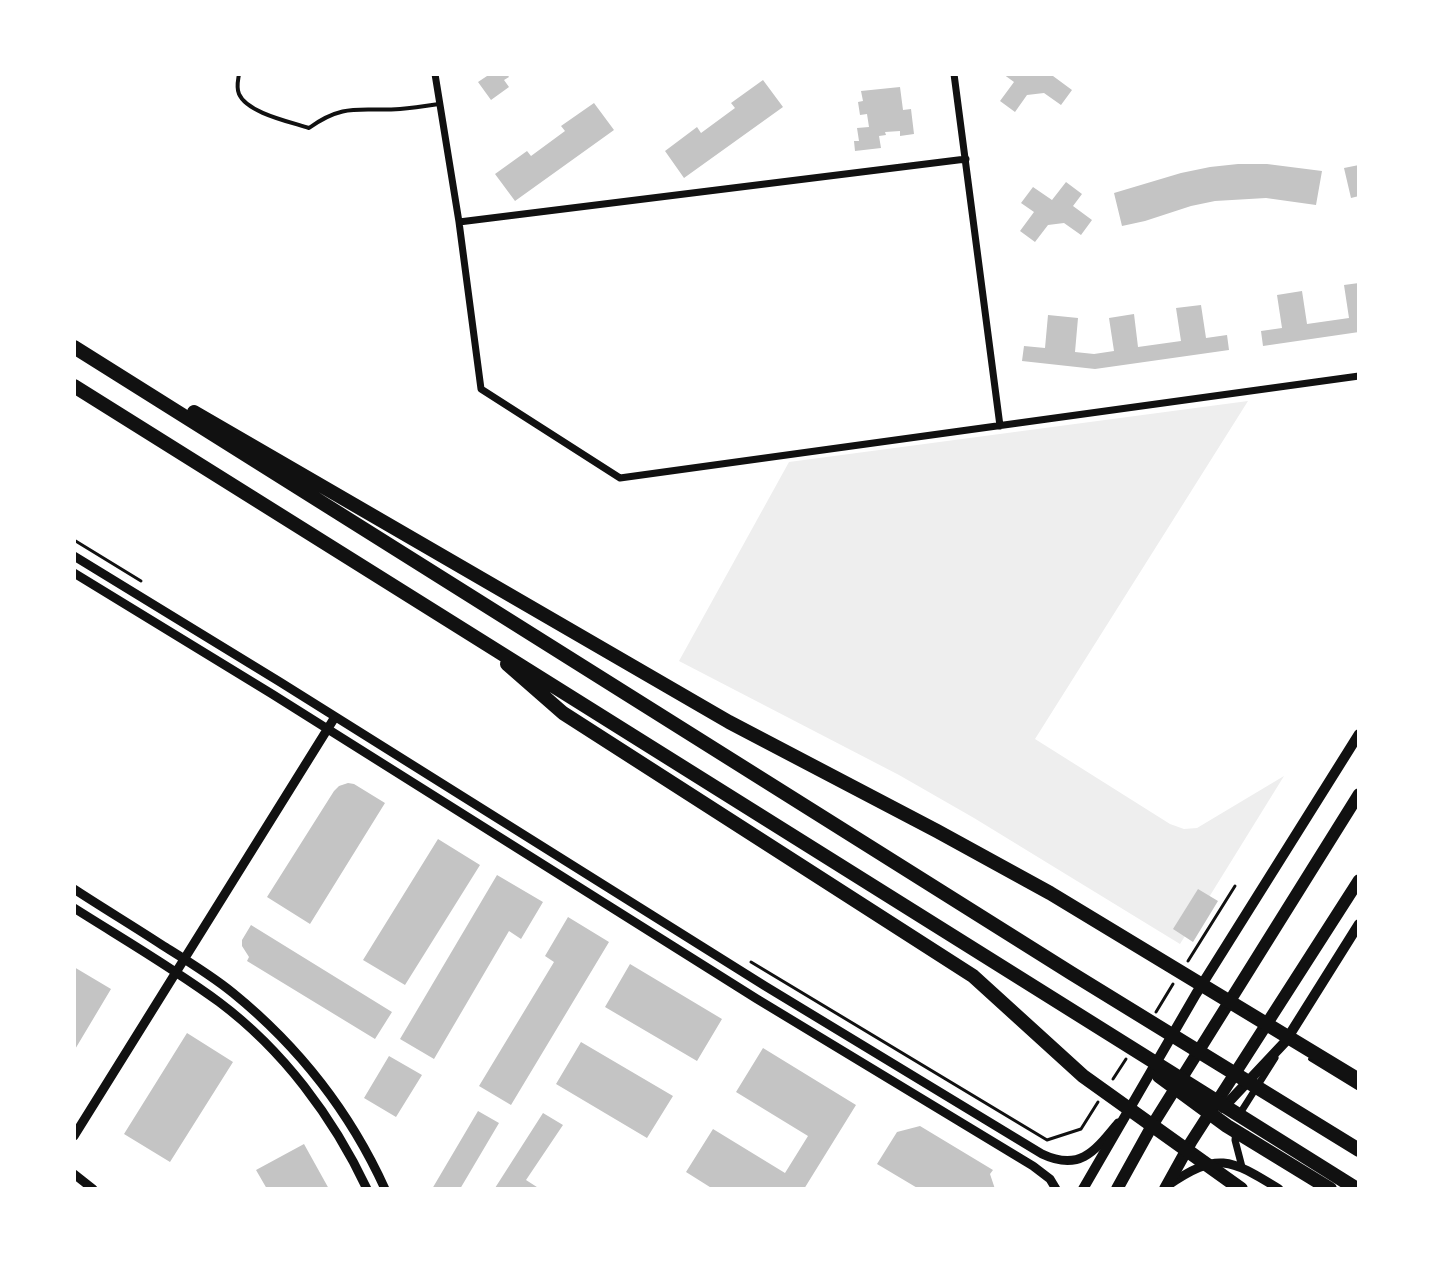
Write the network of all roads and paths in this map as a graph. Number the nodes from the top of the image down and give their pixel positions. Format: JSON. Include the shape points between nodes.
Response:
{"nodes":[{"id":1,"x":239,"y":74,"type":"edge"},
{"id":2,"x":435,"y":74,"type":"edge"},
{"id":3,"x":954,"y":74,"type":"edge"},
{"id":4,"x":439,"y":104,"type":"junction"},
{"id":5,"x":966,"y":159,"type":"junction"},
{"id":6,"x":459,"y":222,"type":"junction"},
{"id":7,"x":74,"y":345,"type":"edge"},
{"id":8,"x":1359,"y":376,"type":"edge"},
{"id":9,"x":74,"y":386,"type":"edge"},
{"id":10,"x":1000,"y":426,"type":"junction"},
{"id":11,"x":74,"y":540,"type":"edge"},
{"id":12,"x":74,"y":556,"type":"edge"},
{"id":13,"x":74,"y":573,"type":"edge"},
{"id":14,"x":141,"y":582,"type":"dead end"},
{"id":15,"x":470,"y":633,"type":"junction"},
{"id":16,"x":335,"y":717,"type":"junction"},
{"id":17,"x":326,"y":729,"type":"junction"},
{"id":18,"x":1359,"y":734,"type":"edge"},
{"id":19,"x":1359,"y":794,"type":"edge"},
{"id":20,"x":1359,"y":880,"type":"edge"},
{"id":21,"x":1235,"y":886,"type":"dead end"},
{"id":22,"x":74,"y":889,"type":"edge"},
{"id":23,"x":74,"y":908,"type":"edge"},
{"id":24,"x":1359,"y":924,"type":"edge"},
{"id":25,"x":183,"y":958,"type":"junction"},
{"id":26,"x":747,"y":960,"type":"dead end"},
{"id":27,"x":1184,"y":967,"type":"dead end"},
{"id":28,"x":176,"y":972,"type":"junction"},
{"id":29,"x":1176,"y":981,"type":"dead end"},
{"id":30,"x":1078,"y":1016,"type":"junction"},
{"id":31,"x":1150,"y":1021,"type":"dead end"},
{"id":32,"x":1285,"y":1042,"type":"junction"},
{"id":33,"x":1133,"y":1048,"type":"dead end"},
{"id":34,"x":1297,"y":1050,"type":"dead end"},
{"id":35,"x":1309,"y":1058,"type":"dead end"},
{"id":36,"x":1359,"y":1080,"type":"edge"},
{"id":37,"x":1107,"y":1089,"type":"dead end"},
{"id":38,"x":1359,"y":1089,"type":"edge"},
{"id":39,"x":1099,"y":1102,"type":"dead end"},
{"id":40,"x":1127,"y":1111,"type":"junction"},
{"id":41,"x":74,"y":1136,"type":"edge"},
{"id":42,"x":1191,"y":1142,"type":"junction"},
{"id":43,"x":1355,"y":1147,"type":"edge"},
{"id":44,"x":1242,"y":1167,"type":"junction"},
{"id":45,"x":74,"y":1174,"type":"edge"},
{"id":46,"x":1166,"y":1187,"type":"edge"},
{"id":47,"x":93,"y":1189,"type":"edge"},
{"id":48,"x":367,"y":1189,"type":"edge"},
{"id":49,"x":385,"y":1189,"type":"edge"},
{"id":50,"x":1056,"y":1189,"type":"edge"},
{"id":51,"x":1083,"y":1189,"type":"edge"},
{"id":52,"x":1117,"y":1189,"type":"edge"},
{"id":53,"x":1241,"y":1189,"type":"edge"},
{"id":54,"x":1279,"y":1189,"type":"edge"},
{"id":55,"x":1330,"y":1189,"type":"edge"},
{"id":56,"x":1357,"y":1189,"type":"edge"}],
"edges":[{"from":1,"to":4,"type":"lane","via":[[237,86],[245,103],[309,128],[346,110]]},
{"from":2,"to":4,"type":"street"},
{"from":3,"to":5,"type":"street"},
{"from":4,"to":6,"type":"street"},
{"from":5,"to":6,"type":"street"},
{"from":5,"to":10,"type":"street"},
{"from":6,"to":10,"type":"street","via":[[481,389],[620,478]]},
{"from":7,"to":36,"type":"highway","via":[[729,722],[1050,893]]},
{"from":7,"to":43,"type":"highway"},
{"from":8,"to":10,"type":"street"},
{"from":9,"to":15,"type":"highway"},
{"from":11,"to":14,"type":"path"},
{"from":12,"to":16,"type":"street"},
{"from":13,"to":17,"type":"street"},
{"from":15,"to":30,"type":"highway"},
{"from":15,"to":53,"type":"highway","via":[[563,713],[973,976],[1083,1076]]},
{"from":16,"to":17,"type":"street"},
{"from":16,"to":40,"type":"street","via":[[1054,1160],[1079,1160],[1098,1147]]},
{"from":17,"to":25,"type":"street"},
{"from":17,"to":50,"type":"street","via":[[1033,1166]]},
{"from":18,"to":40,"type":"main road"},
{"from":19,"to":52,"type":"main road"},
{"from":20,"to":42,"type":"main road"},
{"from":21,"to":27,"type":"path"},
{"from":22,"to":25,"type":"street"},
{"from":23,"to":28,"type":"street"},
{"from":24,"to":32,"type":"main road"},
{"from":25,"to":28,"type":"street"},
{"from":25,"to":49,"type":"street","via":[[231,991],[294,1050],[350,1123]]},
{"from":26,"to":39,"type":"path","via":[[1047,1140],[1081,1129]]},
{"from":28,"to":41,"type":"street"},
{"from":28,"to":48,"type":"street","via":[[221,1004],[282,1061],[336,1131]]},
{"from":29,"to":31,"type":"path"},
{"from":30,"to":55,"type":"highway","via":[[1227,1126]]},
{"from":30,"to":56,"type":"highway"},
{"from":32,"to":34,"type":"lane"},
{"from":32,"to":42,"type":"main road"},
{"from":32,"to":44,"type":"street","via":[[1236,1123]]},
{"from":33,"to":37,"type":"path"},
{"from":35,"to":38,"type":"lane"},
{"from":40,"to":51,"type":"main road"},
{"from":42,"to":46,"type":"main road"},
{"from":44,"to":46,"type":"street","via":[[1218,1163],[1192,1169]]},
{"from":44,"to":54,"type":"street"},
{"from":45,"to":47,"type":"street"}]}
